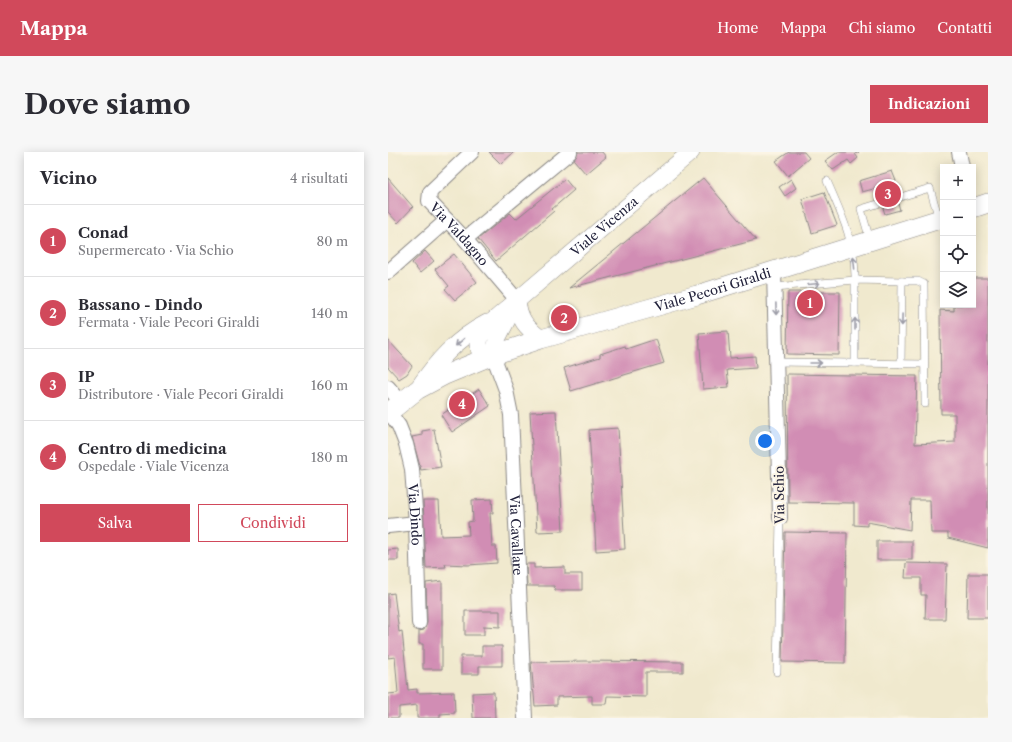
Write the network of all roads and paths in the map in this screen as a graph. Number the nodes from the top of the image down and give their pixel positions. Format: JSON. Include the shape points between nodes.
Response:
{"nodes":[{"id":1,"x":472,"y":152,"type":"edge"},
{"id":2,"x":570,"y":152,"type":"edge"},
{"id":3,"x":690,"y":152,"type":"edge"},
{"id":4,"x":959,"y":152,"type":"edge"},
{"id":5,"x":961,"y":164,"type":"edge"},
{"id":6,"x":827,"y":181,"type":"dead end"},
{"id":7,"x":940,"y":216,"type":"edge"},
{"id":8,"x":940,"y":219,"type":"edge"},
{"id":9,"x":447,"y":220,"type":"junction"},
{"id":10,"x":466,"y":239,"type":"junction"},
{"id":11,"x":870,"y":240,"type":"junction"},
{"id":12,"x":852,"y":246,"type":"junction"},
{"id":13,"x":388,"y":272,"type":"edge"},
{"id":14,"x":775,"y":279,"type":"junction"},
{"id":15,"x":855,"y":280,"type":"junction"},
{"id":16,"x":902,"y":281,"type":"junction"},
{"id":17,"x":517,"y":300,"type":"junction"},
{"id":18,"x":493,"y":321,"type":"junction"},
{"id":19,"x":541,"y":339,"type":"junction"},
{"id":20,"x":487,"y":357,"type":"junction"},
{"id":21,"x":777,"y":362,"type":"junction"},
{"id":22,"x":854,"y":363,"type":"junction"},
{"id":23,"x":901,"y":364,"type":"junction"},
{"id":24,"x":924,"y":364,"type":"junction"},
{"id":25,"x":388,"y":387,"type":"edge"},
{"id":26,"x":417,"y":390,"type":"junction"},
{"id":27,"x":925,"y":404,"type":"dead end"},
{"id":28,"x":392,"y":409,"type":"edge"},
{"id":29,"x":780,"y":518,"type":"joint"},
{"id":30,"x":416,"y":523,"type":"junction"},
{"id":31,"x":388,"y":526,"type":"edge"},
{"id":32,"x":419,"y":623,"type":"dead end"},
{"id":33,"x":777,"y":672,"type":"dead end"},
{"id":34,"x":525,"y":718,"type":"edge"}],
"edges":[{"from":1,"to":9,"type":"street","name":"Via Valdagno","via":[[428,195],[429,201]]},
{"from":2,"to":10,"type":"street"},
{"from":3,"to":17,"type":"street","name":"Viale Vicenza"},
{"from":4,"to":5,"type":"street"},
{"from":6,"to":12,"type":"lane","via":[[848,230]]},
{"from":7,"to":11,"type":"lane","via":[[930,188],[861,209]]},
{"from":8,"to":11,"type":"main road","name":"Viale Pecori Giraldi"},
{"from":9,"to":10,"type":"street","name":"Via Valdagno"},
{"from":9,"to":13,"type":"street"},
{"from":10,"to":17,"type":"street","name":"Via Valdagno"},
{"from":11,"to":12,"type":"main road","name":"Viale Pecori Giraldi"},
{"from":12,"to":14,"type":"main road","name":"Viale Pecori Giraldi"},
{"from":15,"to":12,"type":"lane","one_way":true},
{"from":14,"to":15,"type":"lane","one_way":true},
{"from":14,"to":19,"type":"main road","name":"Viale Pecori Giraldi","via":[[698,295]]},
{"from":14,"to":21,"type":"street","name":"Via Schio","one_way":true},
{"from":15,"to":16,"type":"lane"},
{"from":22,"to":15,"type":"lane","one_way":true},
{"from":16,"to":23,"type":"lane","one_way":true},
{"from":16,"to":24,"type":"lane","via":[[918,281],[924,284]]},
{"from":17,"to":18,"type":"street","name":"Viale Vicenza"},
{"from":17,"to":19,"type":"street","via":[[519,314],[528,328]]},
{"from":17,"to":20,"type":"street"},
{"from":18,"to":20,"type":"street","via":[[479,337],[478,347]]},
{"from":18,"to":26,"type":"street","one_way":true,"via":[[472,331],[436,363]]},
{"from":19,"to":20,"type":"main road","name":"Viale Pecori Giraldi"},
{"from":20,"to":26,"type":"main road"},
{"from":20,"to":34,"type":"street","name":"Via Cavallare","via":[[506,390],[511,415]]},
{"from":21,"to":22,"type":"lane","one_way":true},
{"from":21,"to":29,"type":"street","name":"Via Schio"},
{"from":22,"to":23,"type":"lane"},
{"from":23,"to":24,"type":"lane"},
{"from":24,"to":27,"type":"lane"},
{"from":25,"to":28,"type":"street","name":"Via Dindo"},
{"from":26,"to":28,"type":"main road"},
{"from":28,"to":30,"type":"street","name":"Via Dindo","via":[[406,444],[412,469]]},
{"from":29,"to":33,"type":"lane","name":"Via Schio"},
{"from":30,"to":31,"type":"street"},
{"from":30,"to":32,"type":"street","name":"Via Dindo"}]}
